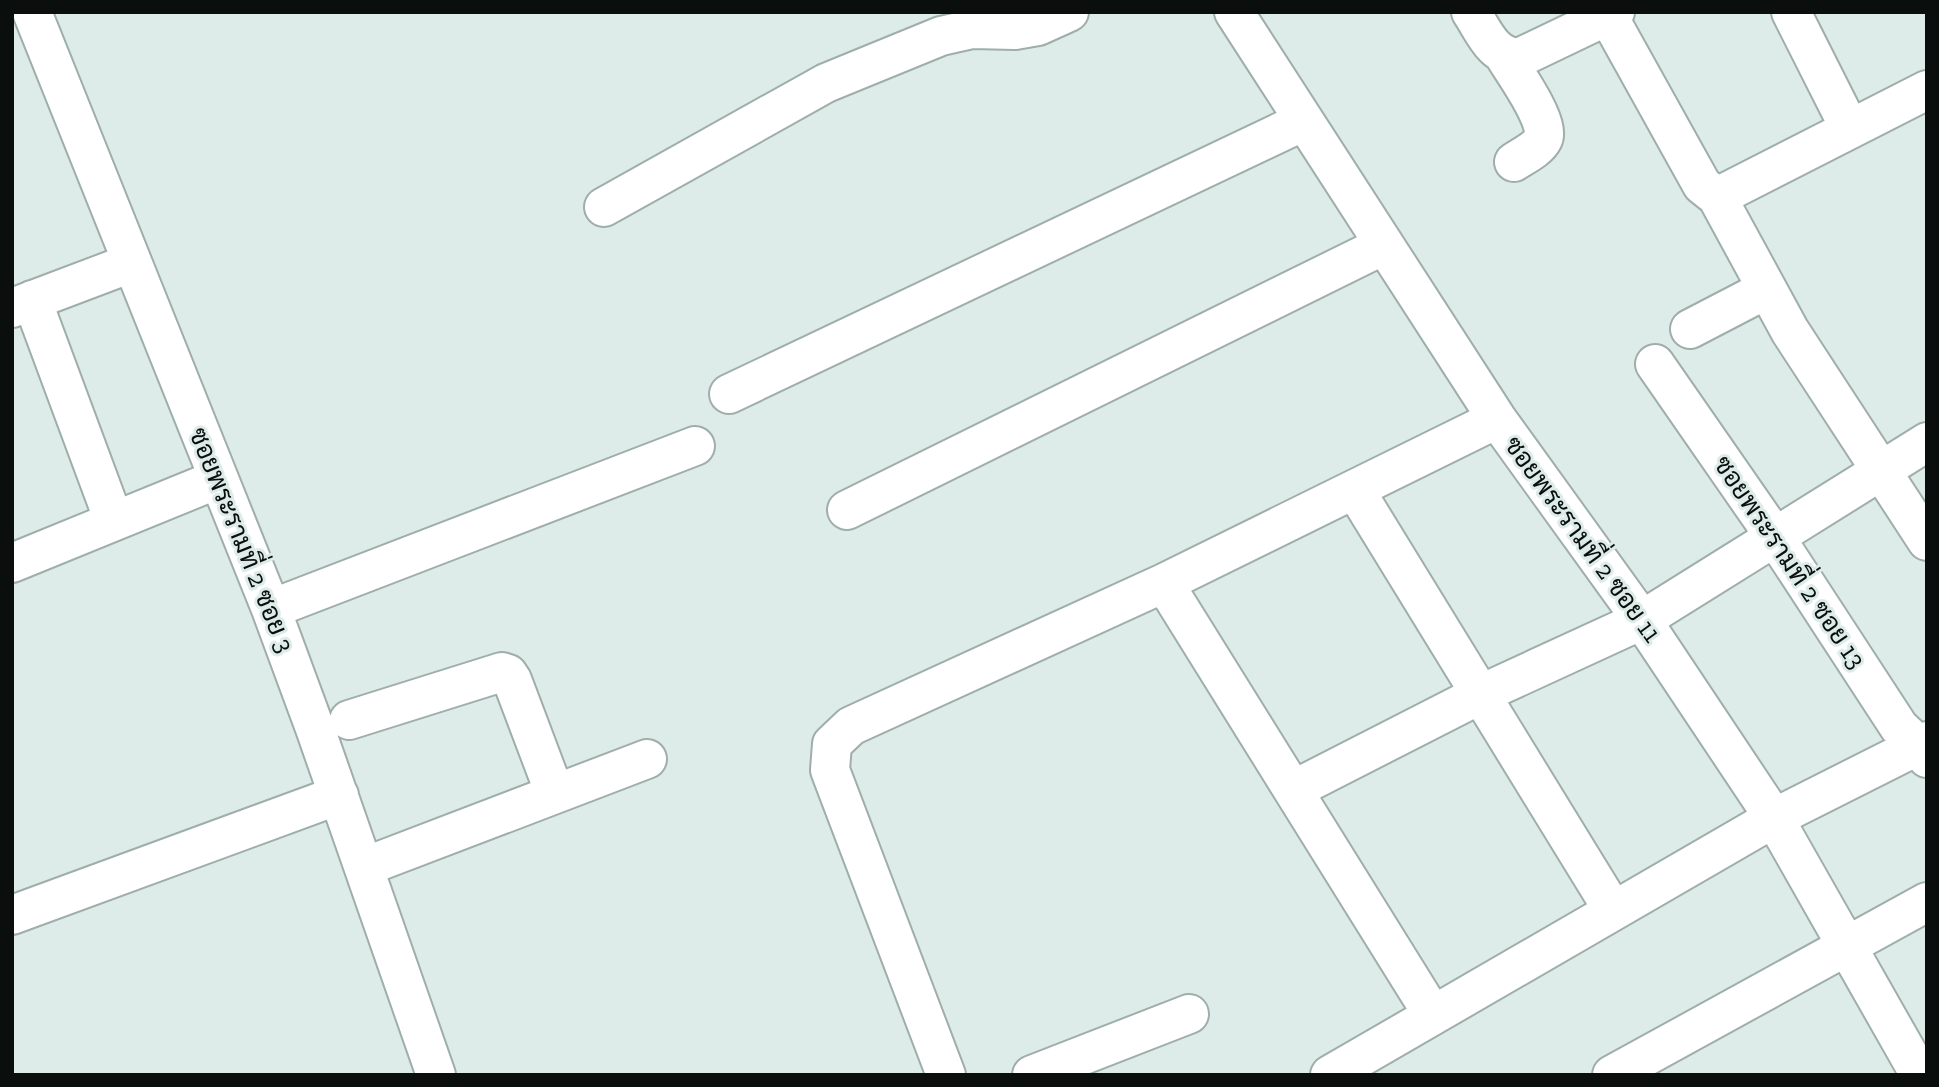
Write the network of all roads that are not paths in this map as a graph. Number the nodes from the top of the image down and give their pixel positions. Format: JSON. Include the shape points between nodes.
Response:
{"nodes":[{"id":1,"x":32,"y":12,"type":"edge"},
{"id":2,"x":1069,"y":12,"type":"edge"},
{"id":3,"x":1234,"y":12,"type":"edge"},
{"id":4,"x":1471,"y":12,"type":"edge"},
{"id":5,"x":1791,"y":12,"type":"edge"},
{"id":6,"x":1611,"y":14,"type":"edge"},
{"id":7,"x":1505,"y":57,"type":"junction"},
{"id":8,"x":1927,"y":90,"type":"edge"},
{"id":9,"x":1304,"y":121,"type":"junction"},
{"id":10,"x":1850,"y":129,"type":"junction"},
{"id":11,"x":1514,"y":162,"type":"dead end"},
{"id":12,"x":1717,"y":197,"type":"junction"},
{"id":13,"x":604,"y":206,"type":"dead end"},
{"id":14,"x":1384,"y":245,"type":"junction"},
{"id":15,"x":131,"y":263,"type":"junction"},
{"id":16,"x":1767,"y":289,"type":"junction"},
{"id":17,"x":22,"y":304,"type":"edge"},
{"id":18,"x":1690,"y":330,"type":"dead end"},
{"id":19,"x":1655,"y":364,"type":"dead end"},
{"id":20,"x":729,"y":394,"type":"dead end"},
{"id":21,"x":1497,"y":419,"type":"junction"},
{"id":22,"x":1927,"y":442,"type":"edge"},
{"id":23,"x":695,"y":446,"type":"dead end"},
{"id":24,"x":1882,"y":470,"type":"junction"},
{"id":25,"x":218,"y":478,"type":"junction"},
{"id":26,"x":1355,"y":490,"type":"junction"},
{"id":27,"x":847,"y":510,"type":"dead end"},
{"id":28,"x":114,"y":521,"type":"junction"},
{"id":29,"x":1775,"y":537,"type":"junction"},
{"id":30,"x":1927,"y":541,"type":"edge"},
{"id":31,"x":12,"y":563,"type":"edge"},
{"id":32,"x":1164,"y":583,"type":"junction"},
{"id":33,"x":271,"y":608,"type":"junction"},
{"id":34,"x":1642,"y":620,"type":"junction"},
{"id":35,"x":1481,"y":694,"type":"junction"},
{"id":36,"x":349,"y":720,"type":"dead end"},
{"id":37,"x":1924,"y":748,"type":"edge"},
{"id":38,"x":647,"y":759,"type":"dead end"},
{"id":39,"x":1293,"y":790,"type":"junction"},
{"id":40,"x":555,"y":793,"type":"junction"},
{"id":41,"x":339,"y":795,"type":"junction"},
{"id":42,"x":1774,"y":818,"type":"junction"},
{"id":43,"x":364,"y":867,"type":"junction"},
{"id":44,"x":1927,"y":902,"type":"edge"},
{"id":45,"x":1613,"y":910,"type":"junction"},
{"id":46,"x":12,"y":915,"type":"edge"},
{"id":47,"x":1848,"y":947,"type":"junction"},
{"id":48,"x":1189,"y":1014,"type":"dead end"},
{"id":49,"x":1433,"y":1015,"type":"junction"},
{"id":50,"x":1917,"y":1071,"type":"edge"},
{"id":51,"x":436,"y":1075,"type":"edge"},
{"id":52,"x":946,"y":1075,"type":"edge"},
{"id":53,"x":1032,"y":1075,"type":"edge"},
{"id":54,"x":1330,"y":1075,"type":"edge"},
{"id":55,"x":1612,"y":1075,"type":"edge"}],
"edges":[{"from":1,"to":15,"type":"street","name":"ซอยพระรามที่ 2 ซอย 3"},
{"from":2,"to":13,"type":"street","via":[[1038,26],[972,29],[941,36],[826,83]]},
{"from":3,"to":9,"type":"street","name":"ซอยพระรามที่ 2 ซอย 11"},
{"from":4,"to":7,"type":"street"},
{"from":5,"to":10,"type":"street"},
{"from":6,"to":7,"type":"street","via":[[1519,58]]},
{"from":6,"to":12,"type":"street","via":[[1702,185]]},
{"from":7,"to":11,"type":"street","via":[[1546,133],[1542,143]]},
{"from":8,"to":10,"type":"street"},
{"from":9,"to":14,"type":"street","name":"ซอยพระรามที่ 2 ซอย 11"},
{"from":9,"to":20,"type":"street"},
{"from":10,"to":12,"type":"street"},
{"from":12,"to":16,"type":"street"},
{"from":14,"to":21,"type":"street","name":"ซอยพระรามที่ 2 ซอย 11"},
{"from":14,"to":27,"type":"street"},
{"from":15,"to":17,"type":"street"},
{"from":15,"to":25,"type":"street","name":"ซอยพระรามที่ 2 ซอย 3"},
{"from":16,"to":18,"type":"street"},
{"from":16,"to":24,"type":"street"},
{"from":17,"to":28,"type":"street"},
{"from":19,"to":29,"type":"street","name":"ซอยพระรามที่ 2 ซอย 13"},
{"from":21,"to":26,"type":"street"},
{"from":21,"to":34,"type":"street","name":"ซอยพระรามที่ 2 ซอย 11"},
{"from":22,"to":24,"type":"street"},
{"from":23,"to":33,"type":"street"},
{"from":24,"to":29,"type":"street"},
{"from":24,"to":30,"type":"street"},
{"from":25,"to":28,"type":"street"},
{"from":25,"to":33,"type":"street","name":"ซอยพระรามที่ 2 ซอย 3"},
{"from":26,"to":32,"type":"street"},
{"from":26,"to":35,"type":"street"},
{"from":28,"to":31,"type":"street"},
{"from":29,"to":34,"type":"street"},
{"from":29,"to":37,"type":"street","name":"ซอยพระรามที่ 2 ซอย 13","via":[[1899,727]]},
{"from":32,"to":39,"type":"street"},
{"from":32,"to":52,"type":"street","via":[[851,726],[832,744],[830,770]]},
{"from":33,"to":41,"type":"street","name":"ซอยพระรามที่ 2 ซอย 3"},
{"from":34,"to":35,"type":"street"},
{"from":34,"to":42,"type":"street","name":"ซอยพระรามที่ 2 ซอย 11"},
{"from":35,"to":39,"type":"street"},
{"from":35,"to":45,"type":"street"},
{"from":36,"to":40,"type":"street","via":[[502,672],[508,674]]},
{"from":37,"to":42,"type":"street"},
{"from":38,"to":40,"type":"street"},
{"from":39,"to":49,"type":"street"},
{"from":40,"to":43,"type":"street"},
{"from":41,"to":43,"type":"street","name":"ซอยพระรามที่ 2 ซอย 3"},
{"from":41,"to":46,"type":"street"},
{"from":42,"to":45,"type":"street"},
{"from":42,"to":47,"type":"street","name":"ซอยพระรามที่ 2 ซอย 11"},
{"from":43,"to":51,"type":"street","name":"ซอยพระรามที่ 2 ซอย 3"},
{"from":44,"to":47,"type":"street"},
{"from":45,"to":49,"type":"street"},
{"from":47,"to":50,"type":"street","name":"ซอยพระรามที่ 2 ซอย 11"},
{"from":47,"to":55,"type":"street"},
{"from":48,"to":53,"type":"street"},
{"from":49,"to":54,"type":"street"}]}
